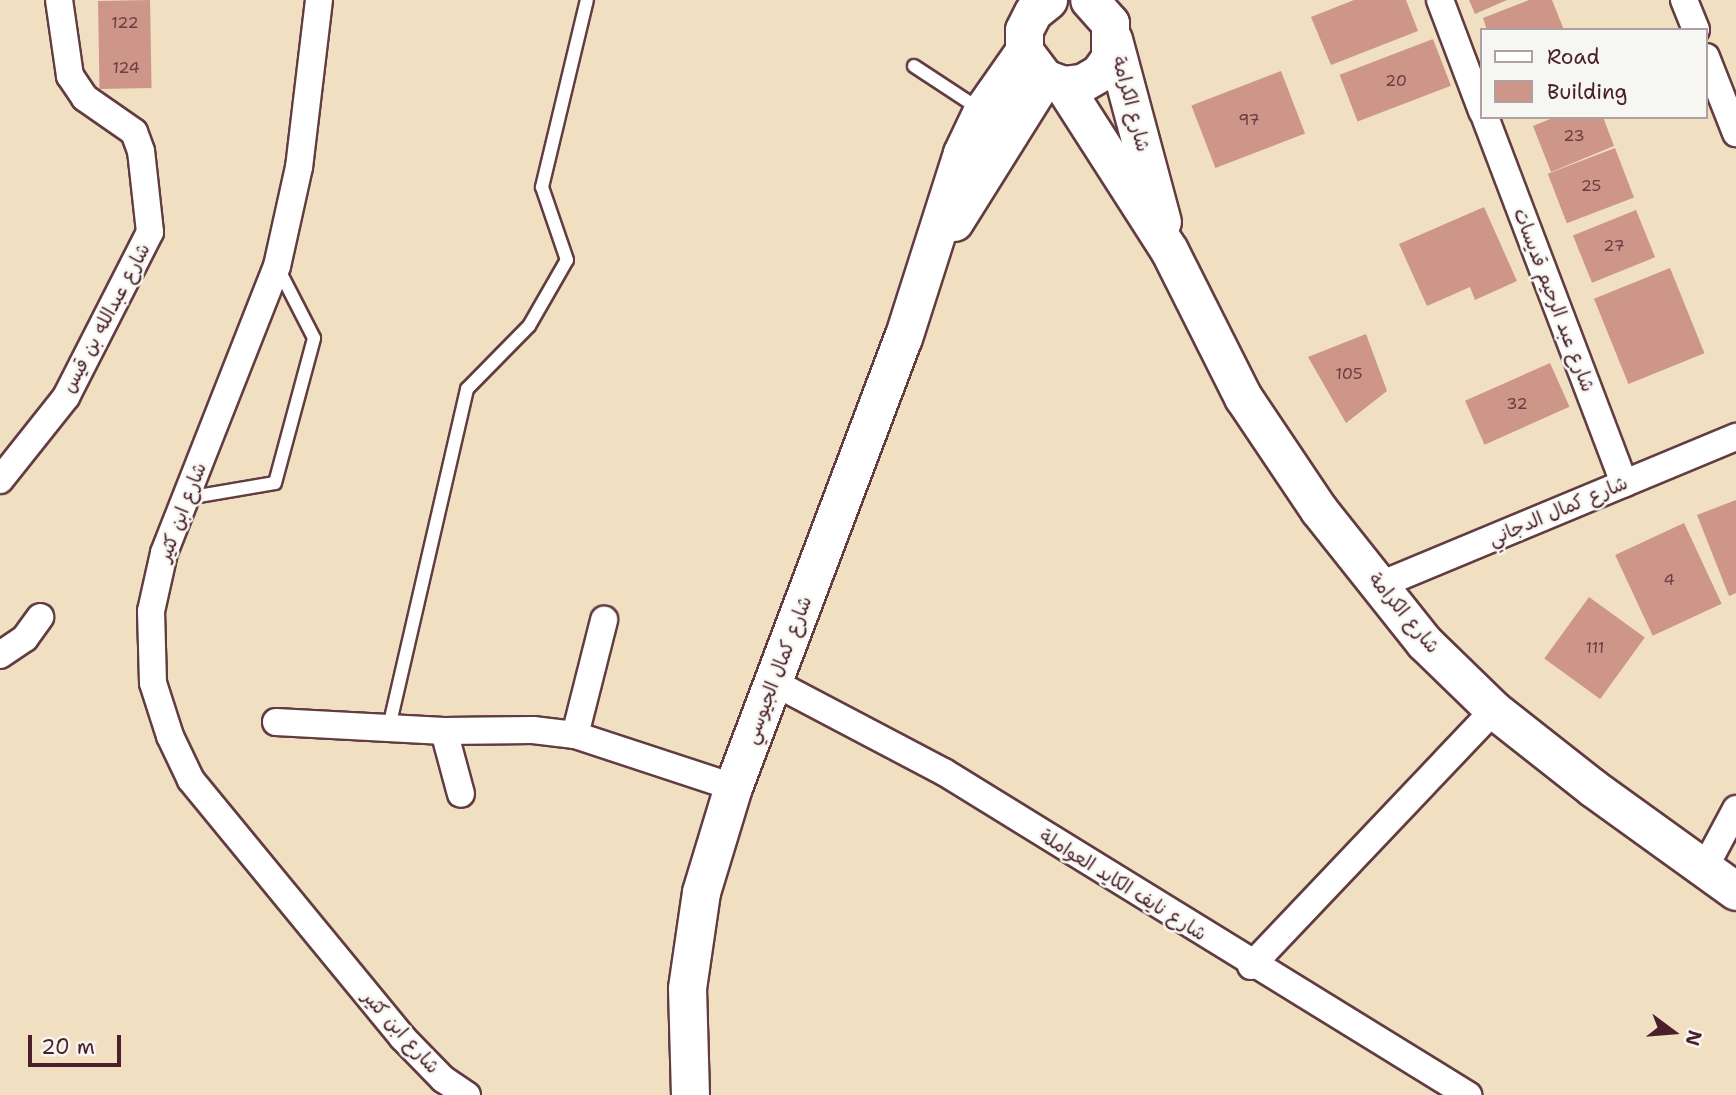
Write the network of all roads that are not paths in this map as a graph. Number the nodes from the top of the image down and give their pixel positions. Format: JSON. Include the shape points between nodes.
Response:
{"nodes":[{"id":1,"x":59,"y":0,"type":"edge"},
{"id":2,"x":319,"y":0,"type":"edge"},
{"id":3,"x":587,"y":0,"type":"edge"},
{"id":4,"x":1440,"y":0,"type":"edge"},
{"id":5,"x":1684,"y":0,"type":"edge"},
{"id":6,"x":1037,"y":4,"type":"edge"},
{"id":7,"x":1100,"y":12,"type":"edge"},
{"id":8,"x":1695,"y":28,"type":"edge"},
{"id":9,"x":1708,"y":62,"type":"edge"},
{"id":10,"x":914,"y":66,"type":"dead end"},
{"id":11,"x":1044,"y":72,"type":"junction"},
{"id":12,"x":1480,"y":106,"type":"edge"},
{"id":13,"x":982,"y":111,"type":"junction"},
{"id":14,"x":1486,"y":119,"type":"edge"},
{"id":15,"x":1736,"y":133,"type":"edge"},
{"id":16,"x":1169,"y":250,"type":"junction"},
{"id":17,"x":929,"y":257,"type":"junction"},
{"id":18,"x":277,"y":266,"type":"junction"},
{"id":19,"x":1736,"y":437,"type":"edge"},
{"id":20,"x":0,"y":480,"type":"edge"},
{"id":21,"x":1624,"y":483,"type":"junction"},
{"id":22,"x":187,"y":498,"type":"junction"},
{"id":23,"x":1380,"y":585,"type":"junction"},
{"id":24,"x":40,"y":617,"type":"dead end"},
{"id":25,"x":604,"y":620,"type":"dead end"},
{"id":26,"x":0,"y":655,"type":"edge"},
{"id":27,"x":773,"y":682,"type":"junction"},
{"id":28,"x":1494,"y":710,"type":"junction"},
{"id":29,"x":276,"y":722,"type":"dead end"},
{"id":30,"x":389,"y":727,"type":"junction"},
{"id":31,"x":444,"y":731,"type":"junction"},
{"id":32,"x":575,"y":735,"type":"junction"},
{"id":33,"x":733,"y":787,"type":"junction"},
{"id":34,"x":461,"y":794,"type":"dead end"},
{"id":35,"x":1736,"y":809,"type":"edge"},
{"id":36,"x":1704,"y":869,"type":"junction"},
{"id":37,"x":1736,"y":891,"type":"edge"},
{"id":38,"x":1251,"y":966,"type":"junction"},
{"id":39,"x":467,"y":1095,"type":"edge"},
{"id":40,"x":690,"y":1095,"type":"edge"},
{"id":41,"x":1468,"y":1095,"type":"edge"}],
"edges":[{"from":1,"to":20,"type":"street","name":"شارع عبدالله بن قيس","via":[[70,76],[85,99],[134,132],[141,151],[150,232],[66,397]]},
{"from":2,"to":18,"type":"street","name":"شارع ابن كثير","via":[[299,167]]},
{"from":3,"to":30,"type":"lane","via":[[542,187],[567,260],[530,326],[467,389]]},
{"from":4,"to":12,"type":"street"},
{"from":5,"to":8,"type":"street"},
{"from":6,"to":11,"type":"street","via":[[1024,30]]},
{"from":7,"to":11,"type":"street","via":[[1110,58],[1099,73],[1082,83]]},
{"from":7,"to":16,"type":"street","name":"شارع الكرامة"},
{"from":9,"to":15,"type":"street"},
{"from":10,"to":13,"type":"lane"},
{"from":11,"to":13,"type":"street","name":"شارع كمال الجيوسي"},
{"from":11,"to":16,"type":"street","name":"شارع الكرامة"},
{"from":11,"to":17,"type":"street","name":"شارع كمال الجيوسي"},
{"from":13,"to":17,"type":"street","name":"شارع كمال الجيوسي","via":[[950,184]]},
{"from":14,"to":21,"type":"street","name":"شارع عبد الرحيم قديسات"},
{"from":16,"to":23,"type":"street","name":"شارع الكرامة","via":[[1243,397],[1319,510]]},
{"from":17,"to":27,"type":"street","name":"شارع كمال الجيوسي"},
{"from":18,"to":22,"type":"street","name":"شارع ابن كثير"},
{"from":18,"to":22,"type":"lane","via":[[314,338],[275,483]]},
{"from":19,"to":21,"type":"street","name":"شارع كمال الدجاني"},
{"from":21,"to":23,"type":"street","name":"شارع كمال الدجاني"},
{"from":22,"to":39,"type":"street","name":"شارع ابن كثير","via":[[164,553],[151,611],[153,683],[170,736],[191,780],[394,1026],[443,1079]]},
{"from":23,"to":28,"type":"street","name":"شارع الكرامة","via":[[1424,642]]},
{"from":24,"to":26,"type":"street","via":[[25,638]]},
{"from":25,"to":32,"type":"street"},
{"from":27,"to":33,"type":"street","name":"شارع كمال الجيوسي"},
{"from":27,"to":38,"type":"street","name":"شارع نايف الكايد العواملة","via":[[944,772]]},
{"from":28,"to":36,"type":"street","name":"شارع الكرامة"},
{"from":28,"to":38,"type":"street"},
{"from":29,"to":30,"type":"street"},
{"from":30,"to":31,"type":"street"},
{"from":31,"to":32,"type":"street","via":[[533,730]]},
{"from":31,"to":34,"type":"street"},
{"from":32,"to":33,"type":"street"},
{"from":33,"to":40,"type":"street","name":"شارع كمال الجيوسي","via":[[701,892],[687,988]]},
{"from":35,"to":36,"type":"street"},
{"from":36,"to":37,"type":"street","name":"شارع الكرامة"},
{"from":38,"to":41,"type":"street","name":"شارع نايف الكايد العواملة"}]}
